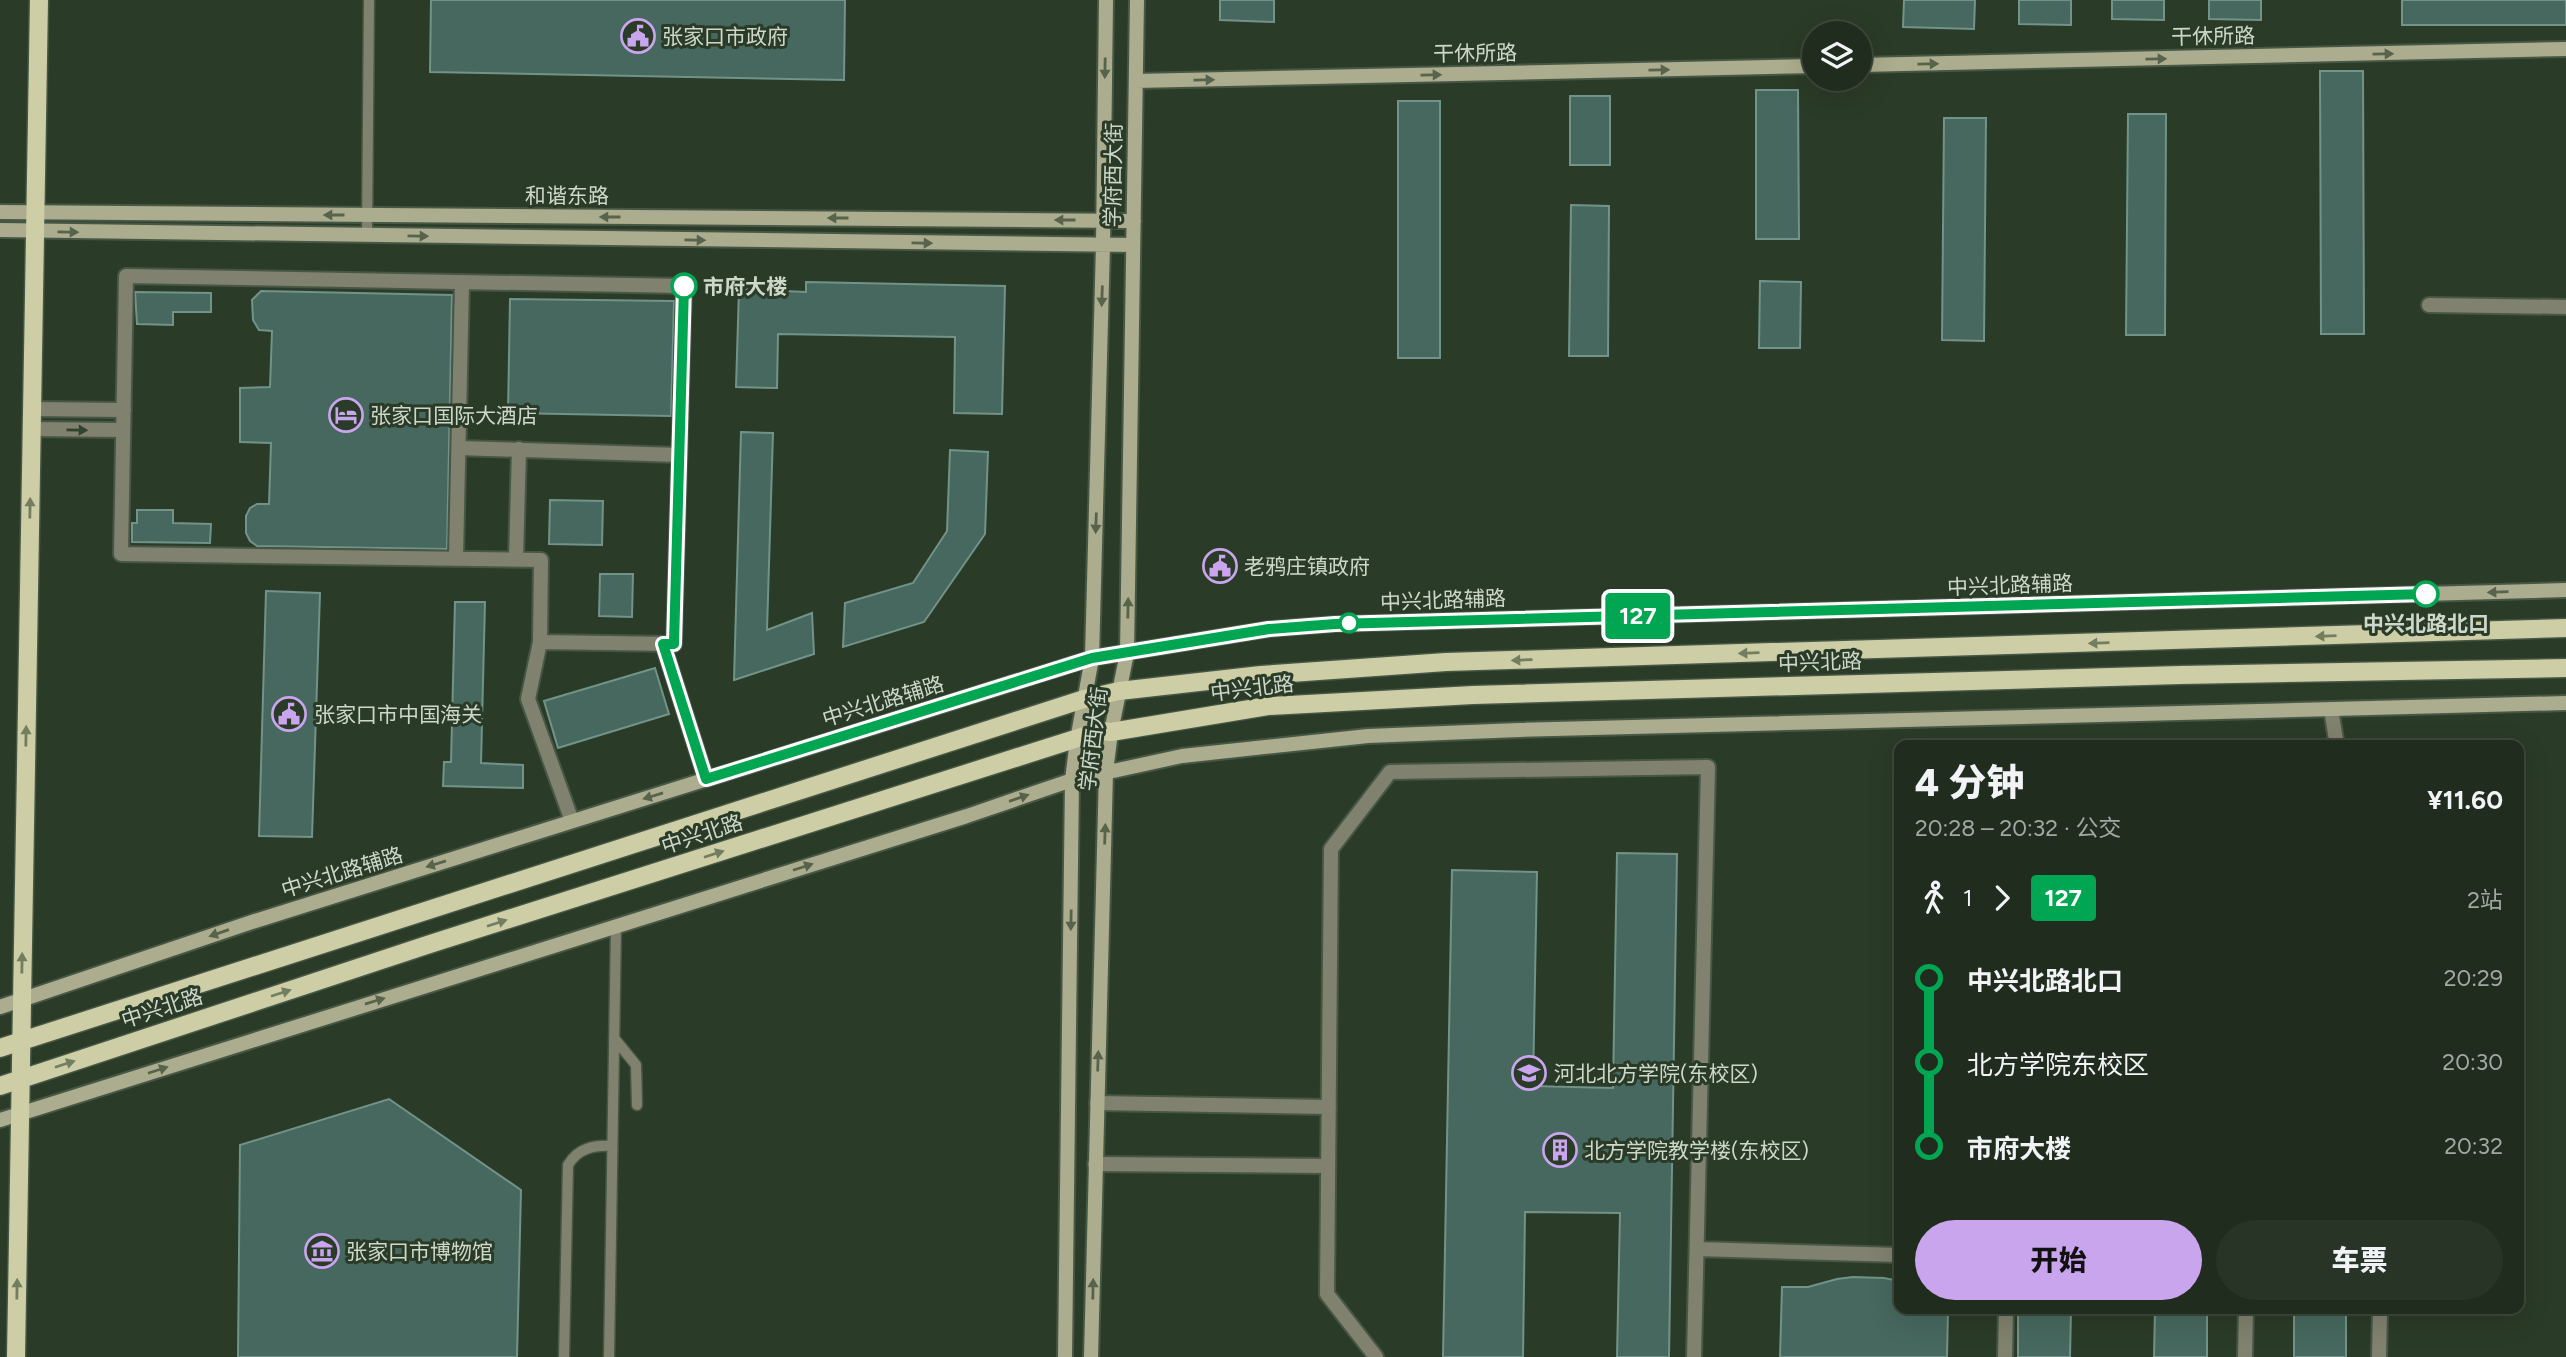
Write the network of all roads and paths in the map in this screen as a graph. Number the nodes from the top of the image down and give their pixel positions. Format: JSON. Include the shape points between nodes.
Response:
{"nodes":[{"id":1,"x":39,"y":0,"type":"edge"},
{"id":2,"x":369,"y":0,"type":"edge"},
{"id":3,"x":1106,"y":0,"type":"edge"},
{"id":4,"x":1137,"y":0,"type":"edge"},
{"id":5,"x":2566,"y":50,"type":"edge"},
{"id":6,"x":1872,"y":65,"type":"edge"},
{"id":7,"x":1802,"y":66,"type":"edge"},
{"id":8,"x":1136,"y":81,"type":"junction"},
{"id":9,"x":0,"y":212,"type":"edge"},
{"id":10,"x":36,"y":213,"type":"junction"},
{"id":11,"x":367,"y":215,"type":"junction"},
{"id":12,"x":1103,"y":220,"type":"junction"},
{"id":13,"x":1133,"y":220,"type":"junction"},
{"id":14,"x":0,"y":230,"type":"edge"},
{"id":15,"x":35,"y":231,"type":"junction"},
{"id":16,"x":367,"y":236,"type":"junction"},
{"id":17,"x":1103,"y":245,"type":"junction"},
{"id":18,"x":1133,"y":245,"type":"junction"},
{"id":19,"x":462,"y":282,"type":"junction"},
{"id":20,"x":2429,"y":305,"type":"dead end"},
{"id":21,"x":2566,"y":307,"type":"edge"},
{"id":22,"x":32,"y":409,"type":"junction"},
{"id":23,"x":124,"y":410,"type":"junction"},
{"id":24,"x":32,"y":429,"type":"junction"},
{"id":25,"x":123,"y":430,"type":"junction"},
{"id":26,"x":459,"y":448,"type":"junction"},
{"id":27,"x":519,"y":449,"type":"junction"},
{"id":28,"x":679,"y":455,"type":"junction"},
{"id":29,"x":456,"y":557,"type":"junction"},
{"id":30,"x":516,"y":559,"type":"junction"},
{"id":31,"x":2566,"y":590,"type":"edge"},
{"id":32,"x":2566,"y":628,"type":"edge"},
{"id":33,"x":540,"y":642,"type":"junction"},
{"id":34,"x":663,"y":644,"type":"junction"},
{"id":35,"x":1127,"y":653,"type":"junction"},
{"id":36,"x":1092,"y":658,"type":"junction"},
{"id":37,"x":2566,"y":668,"type":"edge"},
{"id":38,"x":1119,"y":691,"type":"junction"},
{"id":39,"x":1084,"y":699,"type":"junction"},
{"id":40,"x":2566,"y":704,"type":"edge"},
{"id":41,"x":2331,"y":709,"type":"junction"},
{"id":42,"x":1111,"y":732,"type":"junction"},
{"id":43,"x":1077,"y":740,"type":"junction"},
{"id":44,"x":2336,"y":740,"type":"edge"},
{"id":45,"x":1107,"y":772,"type":"junction"},
{"id":46,"x":706,"y":779,"type":"junction"},
{"id":47,"x":1072,"y":780,"type":"junction"},
{"id":48,"x":572,"y":821,"type":"junction"},
{"id":49,"x":616,"y":926,"type":"junction"},
{"id":50,"x":22,"y":1000,"type":"junction"},
{"id":51,"x":0,"y":1007,"type":"edge"},
{"id":52,"x":614,"y":1038,"type":"junction"},
{"id":53,"x":21,"y":1042,"type":"junction"},
{"id":54,"x":0,"y":1048,"type":"edge"},
{"id":55,"x":20,"y":1079,"type":"junction"},
{"id":56,"x":0,"y":1086,"type":"edge"},
{"id":57,"x":1097,"y":1102,"type":"junction"},
{"id":58,"x":638,"y":1105,"type":"dead end"},
{"id":59,"x":1329,"y":1107,"type":"junction"},
{"id":60,"x":20,"y":1114,"type":"junction"},
{"id":61,"x":0,"y":1121,"type":"edge"},
{"id":62,"x":612,"y":1146,"type":"junction"},
{"id":63,"x":1095,"y":1164,"type":"junction"},
{"id":64,"x":1328,"y":1166,"type":"junction"},
{"id":65,"x":1697,"y":1249,"type":"junction"},
{"id":66,"x":1894,"y":1255,"type":"edge"},
{"id":67,"x":2006,"y":1314,"type":"edge"},
{"id":68,"x":2246,"y":1314,"type":"edge"},
{"id":69,"x":2380,"y":1314,"type":"edge"},
{"id":70,"x":16,"y":1357,"type":"edge"},
{"id":71,"x":564,"y":1357,"type":"edge"},
{"id":72,"x":609,"y":1357,"type":"edge"},
{"id":73,"x":1065,"y":1357,"type":"edge"},
{"id":74,"x":1091,"y":1357,"type":"edge"},
{"id":75,"x":1376,"y":1357,"type":"edge"},
{"id":76,"x":1694,"y":1357,"type":"edge"},
{"id":77,"x":2005,"y":1357,"type":"edge"},
{"id":78,"x":2245,"y":1357,"type":"edge"},
{"id":79,"x":2379,"y":1357,"type":"edge"}],
"edges":[{"from":1,"to":10,"type":"main road"},
{"from":2,"to":11,"type":"lane"},
{"from":3,"to":12,"type":"street","name":"学府西大街","one_way":true},
{"from":4,"to":8,"type":"street","name":"学府西大街"},
{"from":6,"to":5,"type":"street","name":"干休所路","one_way":true},
{"from":8,"to":7,"type":"street","name":"干休所路","one_way":true},
{"from":8,"to":13,"type":"street","name":"学府西大街"},
{"from":9,"to":10,"type":"street","name":"和谐东路"},
{"from":11,"to":10,"type":"street","name":"和谐东路","one_way":true},
{"from":10,"to":15,"type":"main road"},
{"from":12,"to":11,"type":"street","name":"和谐东路","one_way":true},
{"from":11,"to":16,"type":"lane"},
{"from":12,"to":13,"type":"street","name":"和谐东路"},
{"from":12,"to":17,"type":"street","name":"学府西大街"},
{"from":13,"to":18,"type":"street","name":"学府西大街"},
{"from":14,"to":15,"type":"street","name":"和谐东路"},
{"from":15,"to":16,"type":"street","name":"和谐东路","one_way":true},
{"from":15,"to":22,"type":"main road"},
{"from":16,"to":17,"type":"street","name":"和谐东路","one_way":true},
{"from":17,"to":18,"type":"street","name":"和谐东路"},
{"from":17,"to":36,"type":"street","name":"学府西大街","one_way":true},
{"from":35,"to":18,"type":"street","name":"学府西大街","one_way":true},
{"from":19,"to":23,"type":"street","via":[[126,276]]},
{"from":19,"to":26,"type":"street"},
{"from":19,"to":28,"type":"street","via":[[684,286]]},
{"from":20,"to":21,"type":"street"},
{"from":22,"to":23,"type":"street"},
{"from":22,"to":24,"type":"main road"},
{"from":23,"to":25,"type":"street"},
{"from":24,"to":25,"type":"street","one_way":true},
{"from":50,"to":24,"type":"main road","one_way":true},
{"from":25,"to":29,"type":"street","via":[[121,554]]},
{"from":26,"to":27,"type":"street"},
{"from":26,"to":29,"type":"street"},
{"from":27,"to":28,"type":"street"},
{"from":27,"to":30,"type":"street"},
{"from":28,"to":34,"type":"street","via":[[674,644]]},
{"from":29,"to":30,"type":"street"},
{"from":30,"to":33,"type":"street","via":[[541,560]]},
{"from":31,"to":35,"type":"street","name":"中兴北路辅路","one_way":true,"via":[[1335,624],[1269,629]]},
{"from":32,"to":38,"type":"main road","name":"中兴北路","one_way":true,"via":[[1446,662],[1287,672]]},
{"from":33,"to":34,"type":"street"},
{"from":33,"to":48,"type":"street","via":[[528,699]]},
{"from":34,"to":46,"type":"street"},
{"from":35,"to":36,"type":"street","name":"中兴北路辅路"},
{"from":35,"to":38,"type":"street","name":"学府西大街"},
{"from":36,"to":39,"type":"street","name":"学府西大街"},
{"from":36,"to":46,"type":"street","name":"中兴北路辅路"},
{"from":37,"to":42,"type":"main road","name":"中兴北路","via":[[1473,695],[1268,706]]},
{"from":38,"to":39,"type":"main road","name":"中兴北路"},
{"from":38,"to":42,"type":"street","name":"学府西大街"},
{"from":39,"to":43,"type":"street","name":"学府西大街"},
{"from":39,"to":53,"type":"main road","name":"中兴北路"},
{"from":40,"to":41,"type":"street"},
{"from":41,"to":44,"type":"street"},
{"from":41,"to":45,"type":"street","via":[[1368,736],[1182,756]]},
{"from":42,"to":43,"type":"main road","name":"中兴北路"},
{"from":42,"to":45,"type":"street","name":"学府西大街"},
{"from":43,"to":47,"type":"street","name":"学府西大街"},
{"from":55,"to":43,"type":"main road","name":"中兴北路","one_way":true},
{"from":45,"to":47,"type":"street"},
{"from":57,"to":45,"type":"street","name":"学府西大街","one_way":true},
{"from":46,"to":48,"type":"street","name":"中兴北路辅路","one_way":true},
{"from":49,"to":47,"type":"street","one_way":true},
{"from":47,"to":73,"type":"street","name":"学府西大街","one_way":true},
{"from":48,"to":50,"type":"street","name":"中兴北路辅路","one_way":true},
{"from":49,"to":52,"type":"lane"},
{"from":60,"to":49,"type":"street","one_way":true},
{"from":50,"to":51,"type":"street","name":"中兴北路辅路"},
{"from":50,"to":53,"type":"main road"},
{"from":52,"to":58,"type":"lane","via":[[636,1065]]},
{"from":52,"to":62,"type":"lane"},
{"from":53,"to":54,"type":"main road","name":"中兴北路"},
{"from":53,"to":55,"type":"main road"},
{"from":55,"to":56,"type":"main road","name":"中兴北路"},
{"from":55,"to":60,"type":"main road"},
{"from":57,"to":59,"type":"street"},
{"from":57,"to":63,"type":"street","name":"学府西大街"},
{"from":59,"to":64,"type":"street"},
{"from":59,"to":65,"type":"street","via":[[1331,849],[1390,772],[1708,766]]},
{"from":60,"to":61,"type":"street"},
{"from":70,"to":60,"type":"main road","one_way":true},
{"from":62,"to":71,"type":"lane","via":[[587,1148],[568,1165]]},
{"from":62,"to":72,"type":"lane"},
{"from":63,"to":64,"type":"street"},
{"from":74,"to":63,"type":"street","name":"学府西大街","one_way":true},
{"from":64,"to":75,"type":"street","via":[[1327,1294]]},
{"from":65,"to":66,"type":"street"},
{"from":65,"to":76,"type":"street"},
{"from":67,"to":77,"type":"street"},
{"from":68,"to":78,"type":"street"},
{"from":69,"to":79,"type":"street"}]}
